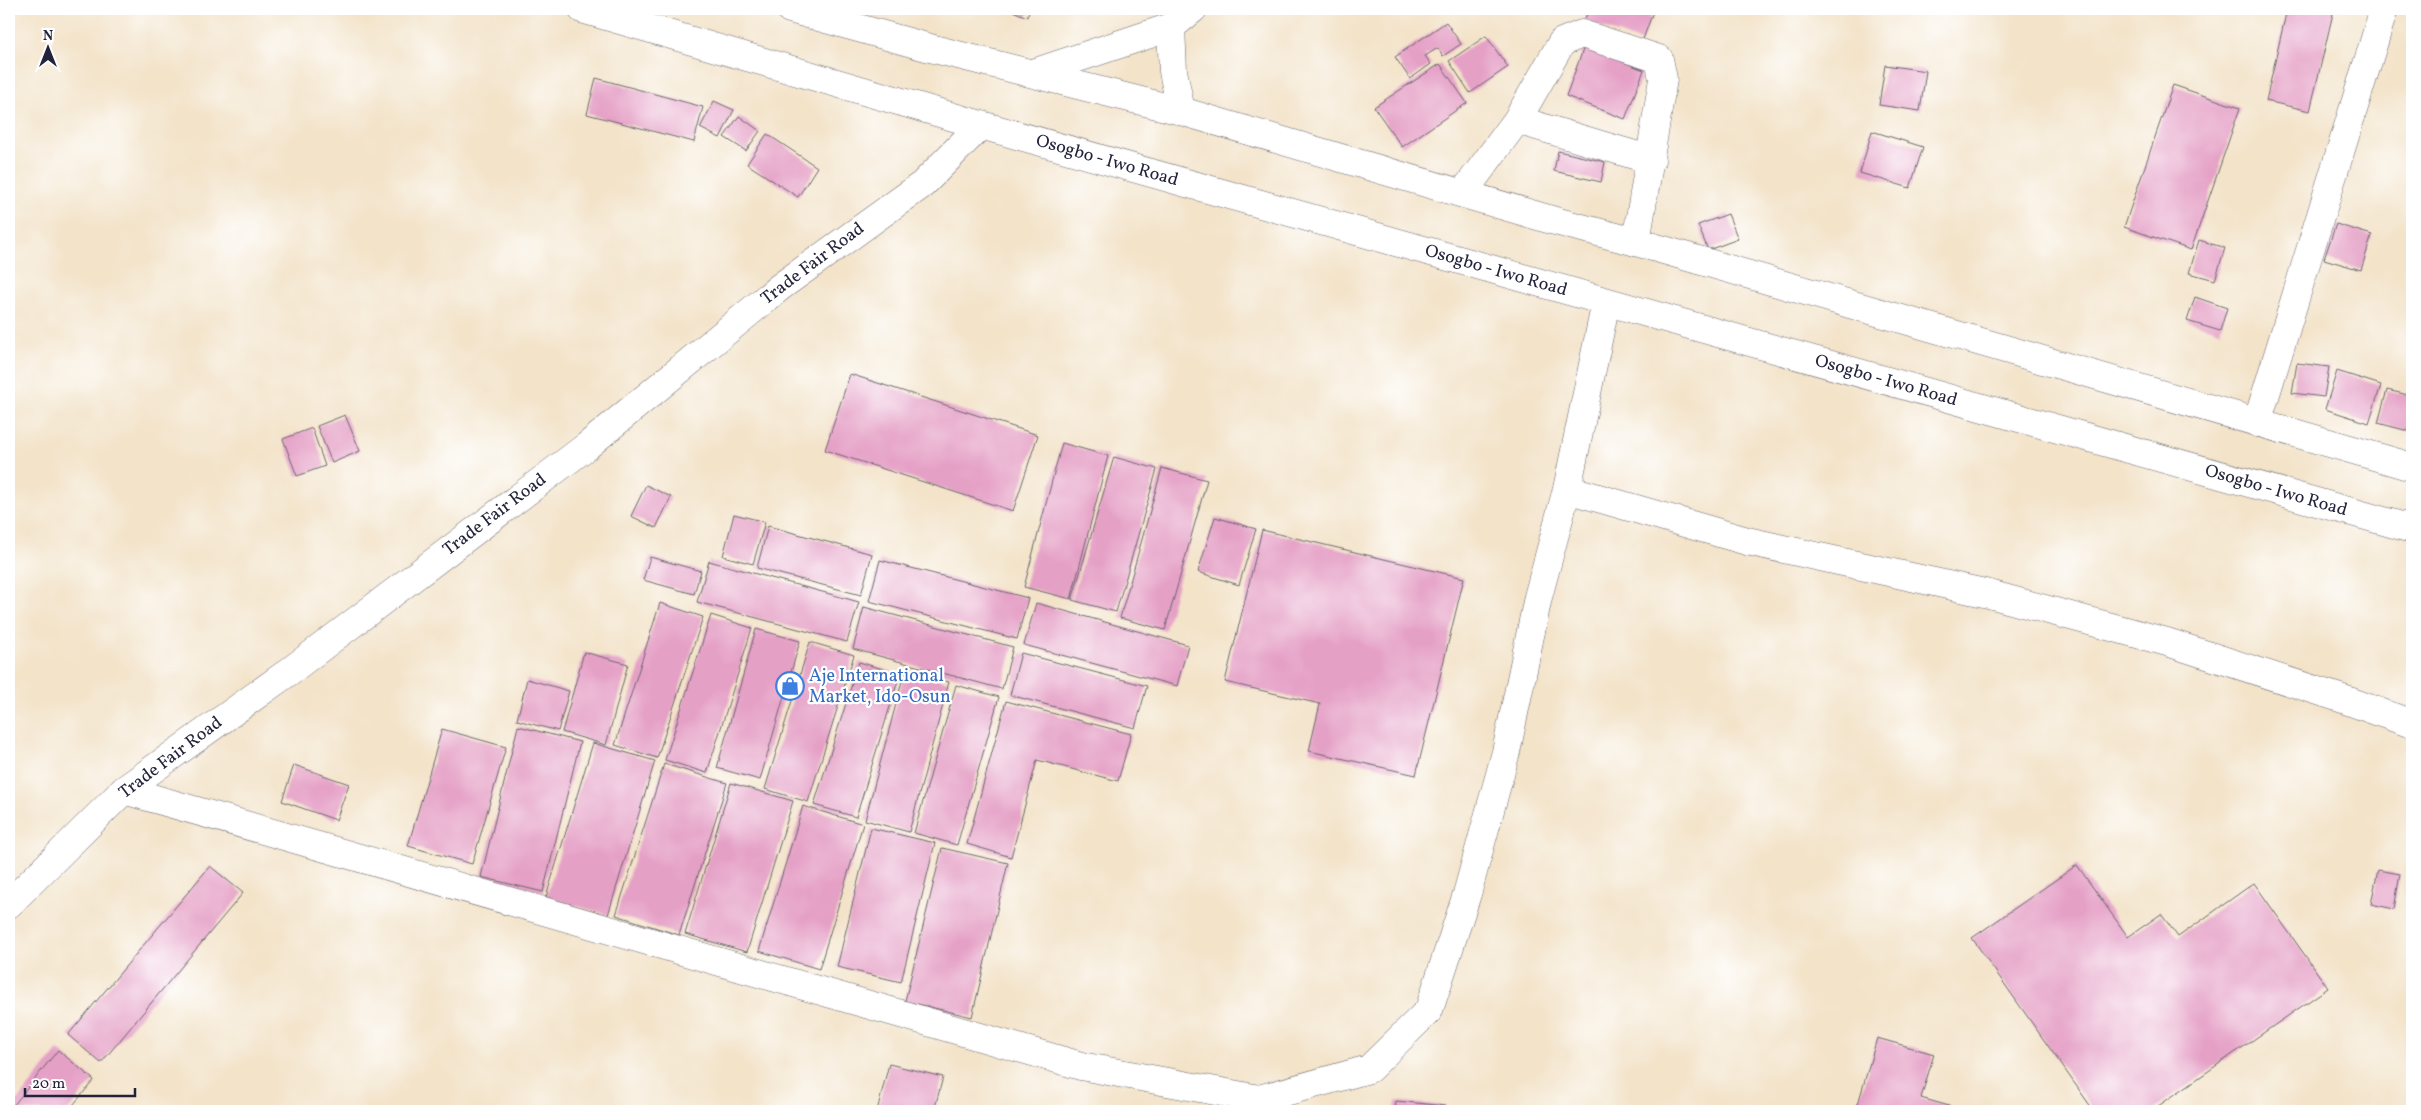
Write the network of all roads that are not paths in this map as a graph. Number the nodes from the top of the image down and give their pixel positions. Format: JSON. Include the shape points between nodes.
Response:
{"nodes":[{"id":1,"x":582,"y":9,"type":"edge"},
{"id":2,"x":790,"y":9,"type":"edge"},
{"id":3,"x":1193,"y":9,"type":"edge"},
{"id":4,"x":2384,"y":9,"type":"edge"},
{"id":5,"x":1171,"y":27,"type":"junction"},
{"id":6,"x":1033,"y":73,"type":"junction"},
{"id":7,"x":1181,"y":111,"type":"junction"},
{"id":8,"x":1517,"y":120,"type":"junction"},
{"id":9,"x":981,"y":125,"type":"junction"},
{"id":10,"x":1651,"y":160,"type":"junction"},
{"id":11,"x":1463,"y":193,"type":"junction"},
{"id":12,"x":1636,"y":242,"type":"junction"},
{"id":13,"x":1606,"y":302,"type":"junction"},
{"id":14,"x":2257,"y":423,"type":"junction"},
{"id":15,"x":2412,"y":467,"type":"edge"},
{"id":16,"x":1567,"y":490,"type":"junction"},
{"id":17,"x":2412,"y":529,"type":"edge"},
{"id":18,"x":2412,"y":724,"type":"edge"},
{"id":19,"x":124,"y":790,"type":"junction"},
{"id":20,"x":9,"y":904,"type":"edge"}],
"edges":[{"from":1,"to":9,"type":"main road","name":"Osogbo - Iwo Road"},
{"from":2,"to":6,"type":"main road"},
{"from":3,"to":5,"type":"main road"},
{"from":4,"to":14,"type":"main road"},
{"from":5,"to":6,"type":"main road"},
{"from":5,"to":7,"type":"main road","via":[[1173,72]]},
{"from":6,"to":7,"type":"main road"},
{"from":7,"to":11,"type":"main road"},
{"from":8,"to":10,"type":"main road"},
{"from":8,"to":10,"type":"main road","via":[[1562,42],[1582,34],[1658,59],[1663,79]]},
{"from":8,"to":11,"type":"main road"},
{"from":9,"to":13,"type":"main road","name":"Osogbo - Iwo Road"},
{"from":9,"to":19,"type":"main road","name":"Trade Fair Road","via":[[923,184],[780,286],[587,446],[290,671]]},
{"from":10,"to":12,"type":"main road"},
{"from":11,"to":12,"type":"main road"},
{"from":12,"to":14,"type":"main road"},
{"from":13,"to":16,"type":"main road"},
{"from":13,"to":17,"type":"main road","name":"Osogbo - Iwo Road"},
{"from":14,"to":15,"type":"main road"},
{"from":16,"to":18,"type":"main road","via":[[1747,541],[1989,594],[2167,642]]},
{"from":16,"to":19,"type":"main road","via":[[1538,597],[1506,752],[1467,894],[1429,1010],[1369,1069],[1259,1099],[1081,1066]]},
{"from":19,"to":20,"type":"main road","name":"Trade Fair Road"}]}
